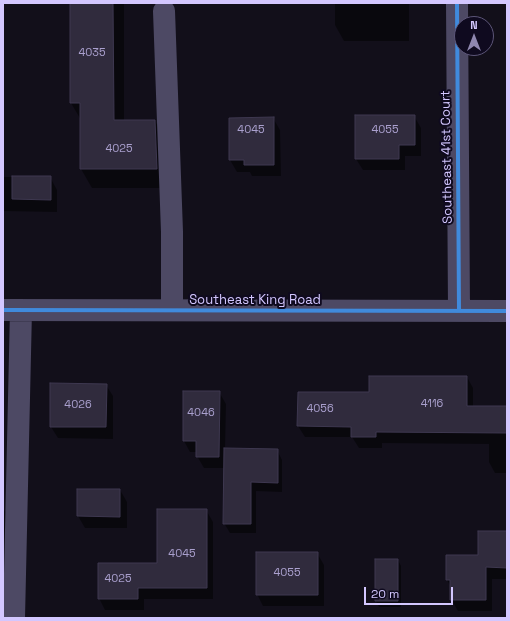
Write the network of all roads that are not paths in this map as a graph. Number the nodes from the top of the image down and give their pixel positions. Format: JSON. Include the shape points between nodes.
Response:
{"nodes":[{"id":1,"x":457,"y":3,"type":"edge"},
{"id":2,"x":164,"y":11,"type":"dead end"},
{"id":3,"x":12,"y":310,"type":"edge"},
{"id":4,"x":172,"y":310,"type":"junction"},
{"id":5,"x":459,"y":310,"type":"junction"},
{"id":6,"x":507,"y":311,"type":"edge"},
{"id":7,"x":14,"y":618,"type":"edge"}],
"edges":[{"from":1,"to":5,"type":"street","name":"Southeast 41st Court"},
{"from":2,"to":4,"type":"street","via":[[172,232]]},
{"from":3,"to":4,"type":"street","name":"Southeast King Road"},
{"from":3,"to":7,"type":"street"},
{"from":4,"to":5,"type":"street","name":"Southeast King Road"},
{"from":5,"to":6,"type":"street","name":"Southeast King Road"}]}
